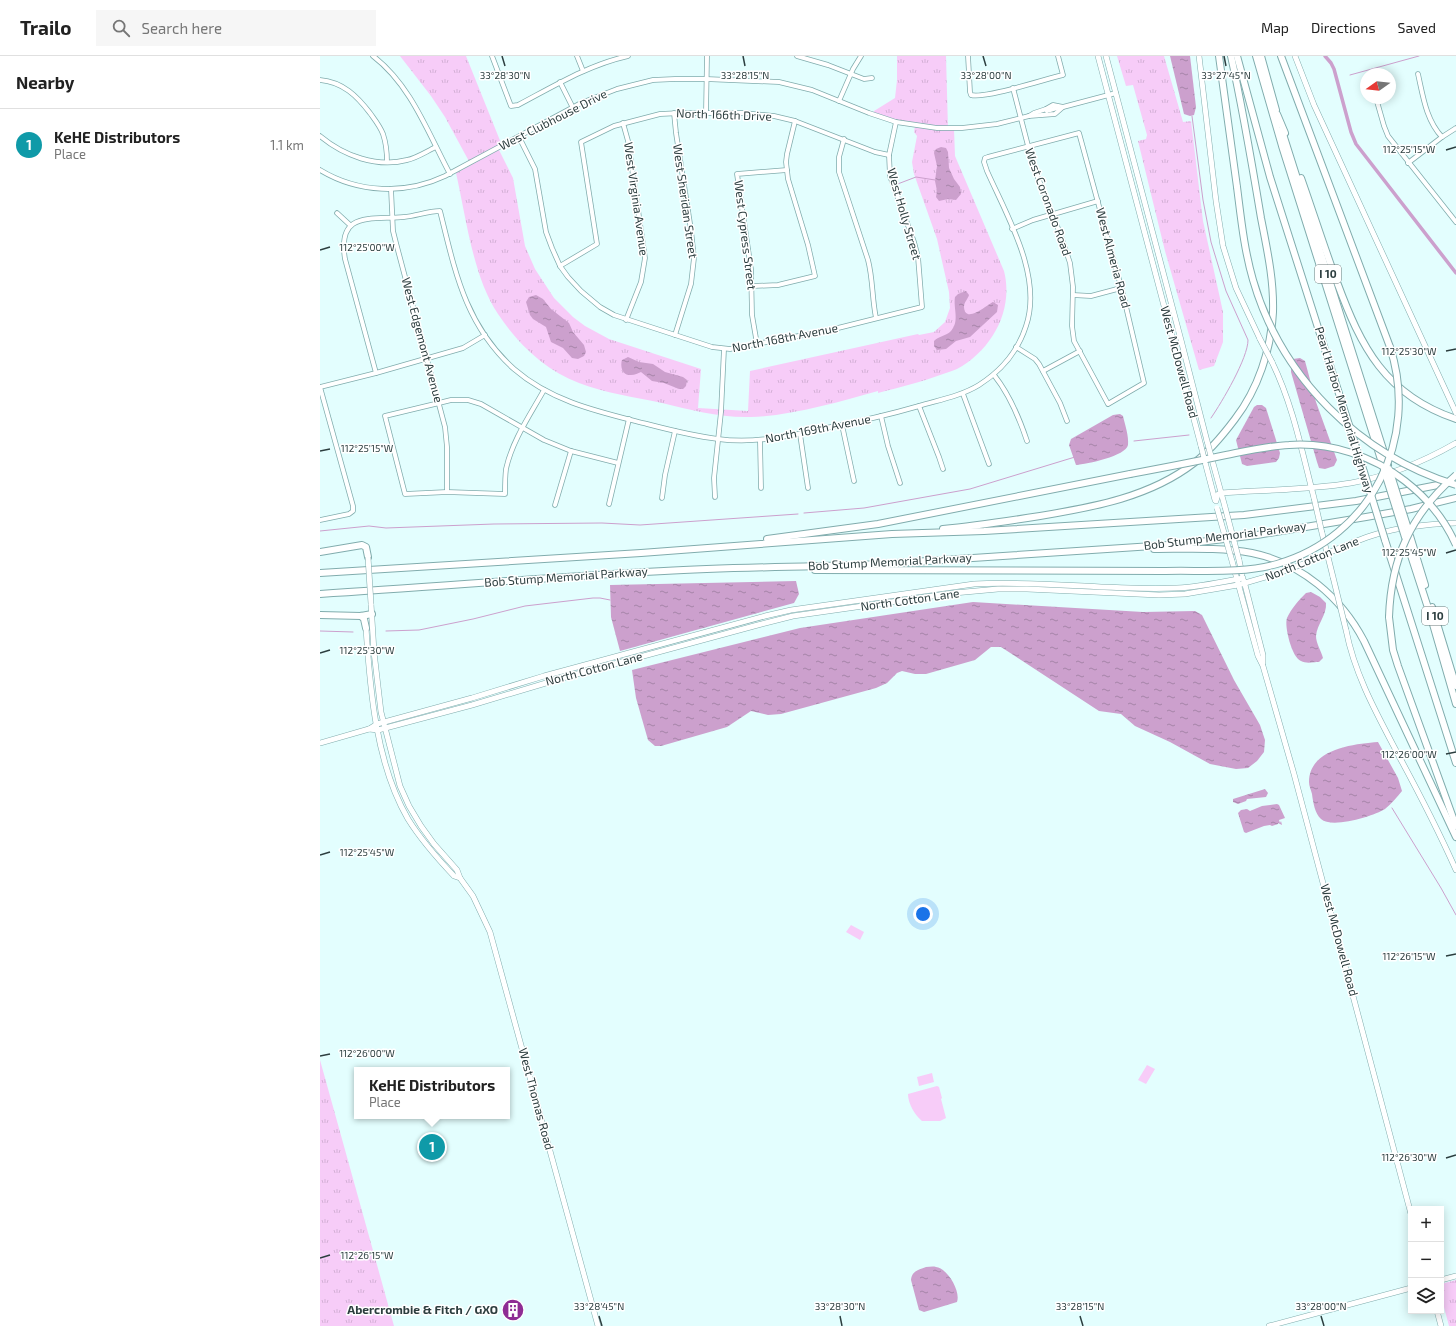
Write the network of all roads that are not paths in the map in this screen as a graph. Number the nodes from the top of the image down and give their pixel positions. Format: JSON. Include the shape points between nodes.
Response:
{"nodes":[{"id":1,"x":373,"y":56,"type":"edge"},
{"id":2,"x":492,"y":56,"type":"edge"},
{"id":3,"x":577,"y":56,"type":"edge"},
{"id":4,"x":628,"y":56,"type":"edge"},
{"id":5,"x":707,"y":56,"type":"edge"},
{"id":6,"x":798,"y":56,"type":"edge"},
{"id":7,"x":861,"y":56,"type":"edge"},
{"id":8,"x":968,"y":56,"type":"edge"},
{"id":9,"x":1058,"y":56,"type":"edge"},
{"id":10,"x":1098,"y":56,"type":"edge"},
{"id":11,"x":1106,"y":56,"type":"edge"},
{"id":12,"x":1199,"y":56,"type":"edge"},
{"id":13,"x":1219,"y":56,"type":"edge"},
{"id":14,"x":1230,"y":56,"type":"edge"},
{"id":15,"x":1237,"y":56,"type":"edge"},
{"id":16,"x":1256,"y":56,"type":"edge"},
{"id":17,"x":1261,"y":56,"type":"edge"},
{"id":18,"x":1281,"y":56,"type":"edge"},
{"id":19,"x":1295,"y":56,"type":"edge"},
{"id":20,"x":583,"y":71,"type":"junction"},
{"id":21,"x":850,"y":73,"type":"junction"},
{"id":22,"x":1418,"y":74,"type":"dead end"},
{"id":23,"x":872,"y":78,"type":"dead end"},
{"id":24,"x":706,"y":79,"type":"junction"},
{"id":25,"x":320,"y":80,"type":"edge"},
{"id":26,"x":560,"y":82,"type":"junction"},
{"id":27,"x":1013,"y":88,"type":"junction"},
{"id":28,"x":1116,"y":93,"type":"junction"},
{"id":29,"x":1109,"y":95,"type":"junction"},
{"id":30,"x":839,"y":101,"type":"junction"},
{"id":31,"x":1378,"y":104,"type":"edge"},
{"id":32,"x":573,"y":108,"type":"junction"},
{"id":33,"x":674,"y":113,"type":"junction"},
{"id":34,"x":706,"y":113,"type":"junction"},
{"id":35,"x":1277,"y":114,"type":"junction"},
{"id":36,"x":1021,"y":118,"type":"junction"},
{"id":37,"x":795,"y":121,"type":"junction"},
{"id":38,"x":896,"y":122,"type":"junction"},
{"id":39,"x":623,"y":123,"type":"junction"},
{"id":40,"x":1456,"y":128,"type":"edge"},
{"id":41,"x":320,"y":136,"type":"edge"},
{"id":42,"x":518,"y":136,"type":"junction"},
{"id":43,"x":1442,"y":137,"type":"junction"},
{"id":44,"x":844,"y":139,"type":"junction"},
{"id":45,"x":1028,"y":146,"type":"junction"},
{"id":46,"x":436,"y":147,"type":"junction"},
{"id":47,"x":889,"y":155,"type":"junction"},
{"id":48,"x":386,"y":162,"type":"junction"},
{"id":49,"x":1408,"y":163,"type":"junction"},
{"id":50,"x":320,"y":170,"type":"edge"},
{"id":51,"x":787,"y":170,"type":"junction"},
{"id":52,"x":450,"y":174,"type":"junction"},
{"id":53,"x":391,"y":189,"type":"junction"},
{"id":54,"x":1098,"y":201,"type":"junction"},
{"id":55,"x":337,"y":213,"type":"dead end"},
{"id":56,"x":1053,"y":214,"type":"junction"},
{"id":57,"x":392,"y":217,"type":"junction"},
{"id":58,"x":1456,"y":222,"type":"edge"},
{"id":59,"x":350,"y":226,"type":"junction"},
{"id":60,"x":1012,"y":229,"type":"junction"},
{"id":61,"x":560,"y":266,"type":"junction"},
{"id":62,"x":753,"y":286,"type":"junction"},
{"id":63,"x":1121,"y":288,"type":"junction"},
{"id":64,"x":1073,"y":295,"type":"junction"},
{"id":65,"x":922,"y":307,"type":"joint"},
{"id":66,"x":876,"y":318,"type":"junction"},
{"id":67,"x":626,"y":320,"type":"junction"},
{"id":68,"x":485,"y":335,"type":"junction"},
{"id":69,"x":675,"y":335,"type":"junction"},
{"id":70,"x":757,"y":344,"type":"junction"},
{"id":71,"x":1016,"y":347,"type":"junction"},
{"id":72,"x":724,"y":349,"type":"junction"},
{"id":73,"x":1080,"y":350,"type":"junction"},
{"id":74,"x":427,"y":359,"type":"junction"},
{"id":75,"x":1043,"y":371,"type":"junction"},
{"id":76,"x":376,"y":373,"type":"junction"},
{"id":77,"x":994,"y":375,"type":"junction"},
{"id":78,"x":320,"y":387,"type":"edge"},
{"id":79,"x":544,"y":390,"type":"junction"},
{"id":80,"x":963,"y":394,"type":"junction"},
{"id":81,"x":439,"y":403,"type":"junction"},
{"id":82,"x":1108,"y":404,"type":"joint"},
{"id":83,"x":919,"y":406,"type":"junction"},
{"id":84,"x":1456,"y":413,"type":"edge"},
{"id":85,"x":881,"y":416,"type":"junction"},
{"id":86,"x":630,"y":419,"type":"junction"},
{"id":87,"x":1456,"y":419,"type":"edge"},
{"id":88,"x":1068,"y":421,"type":"dead end"},
{"id":89,"x":842,"y":425,"type":"junction"},
{"id":90,"x":522,"y":429,"type":"junction"},
{"id":91,"x":675,"y":431,"type":"junction"},
{"id":92,"x":800,"y":434,"type":"junction"},
{"id":93,"x":719,"y":440,"type":"junction"},
{"id":94,"x":760,"y":440,"type":"junction"},
{"id":95,"x":1028,"y":441,"type":"dead end"},
{"id":96,"x":1456,"y":443,"type":"edge"},
{"id":97,"x":571,"y":451,"type":"junction"},
{"id":98,"x":618,"y":463,"type":"junction"},
{"id":99,"x":990,"y":464,"type":"dead end"},
{"id":100,"x":943,"y":469,"type":"dead end"},
{"id":101,"x":1386,"y":469,"type":"junction"},
{"id":102,"x":1456,"y":474,"type":"edge"},
{"id":103,"x":854,"y":481,"type":"dead end"},
{"id":104,"x":1456,"y":482,"type":"edge"},
{"id":105,"x":900,"y":483,"type":"dead end"},
{"id":106,"x":1456,"y":485,"type":"edge"},
{"id":107,"x":1311,"y":487,"type":"junction"},
{"id":108,"x":761,"y":488,"type":"dead end"},
{"id":109,"x":808,"y":488,"type":"dead end"},
{"id":110,"x":447,"y":492,"type":"junction"},
{"id":111,"x":1221,"y":493,"type":"junction"},
{"id":112,"x":715,"y":497,"type":"dead end"},
{"id":113,"x":662,"y":498,"type":"dead end"},
{"id":114,"x":1456,"y":498,"type":"edge"},
{"id":115,"x":1216,"y":501,"type":"junction"},
{"id":116,"x":555,"y":504,"type":"dead end"},
{"id":117,"x":609,"y":504,"type":"dead end"},
{"id":118,"x":320,"y":520,"type":"edge"},
{"id":119,"x":1456,"y":523,"type":"edge"},
{"id":120,"x":892,"y":534,"type":"junction"},
{"id":121,"x":1408,"y":536,"type":"junction"},
{"id":122,"x":744,"y":545,"type":"junction"},
{"id":123,"x":1456,"y":545,"type":"edge"},
{"id":124,"x":1081,"y":551,"type":"junction"},
{"id":125,"x":320,"y":552,"type":"edge"},
{"id":126,"x":1327,"y":554,"type":"junction"},
{"id":127,"x":368,"y":557,"type":"joint"},
{"id":128,"x":737,"y":568,"type":"junction"},
{"id":129,"x":320,"y":573,"type":"edge"},
{"id":130,"x":1243,"y":578,"type":"junction"},
{"id":131,"x":1237,"y":579,"type":"junction"},
{"id":132,"x":1245,"y":584,"type":"junction"},
{"id":133,"x":1238,"y":585,"type":"junction"},
{"id":134,"x":320,"y":594,"type":"edge"},
{"id":135,"x":372,"y":614,"type":"junction"},
{"id":136,"x":320,"y":615,"type":"edge"},
{"id":137,"x":361,"y":616,"type":"junction"},
{"id":138,"x":366,"y":628,"type":"joint"},
{"id":139,"x":1264,"y":666,"type":"junction"},
{"id":140,"x":1456,"y":686,"type":"edge"},
{"id":141,"x":467,"y":700,"type":"junction"},
{"id":142,"x":1456,"y":704,"type":"edge"},
{"id":143,"x":448,"y":712,"type":"junction"},
{"id":144,"x":383,"y":722,"type":"junction"},
{"id":145,"x":377,"y":724,"type":"junction"},
{"id":146,"x":385,"y":728,"type":"junction"},
{"id":147,"x":369,"y":729,"type":"junction"},
{"id":148,"x":378,"y":730,"type":"junction"},
{"id":149,"x":320,"y":743,"type":"edge"},
{"id":150,"x":1456,"y":763,"type":"edge"},
{"id":151,"x":1456,"y":826,"type":"edge"},
{"id":152,"x":1456,"y":837,"type":"edge"},
{"id":153,"x":1456,"y":870,"type":"edge"},
{"id":154,"x":460,"y":878,"type":"junction"},
{"id":155,"x":1409,"y":1206,"type":"edge"},
{"id":156,"x":1456,"y":1276,"type":"edge"},
{"id":157,"x":1444,"y":1279,"type":"edge"},
{"id":158,"x":1408,"y":1289,"type":"edge"},
{"id":159,"x":1438,"y":1314,"type":"edge"},
{"id":160,"x":598,"y":1326,"type":"edge"},
{"id":161,"x":1269,"y":1326,"type":"edge"},
{"id":162,"x":1441,"y":1326,"type":"edge"}],
"edges":[{"from":1,"to":46,"type":"street","via":[[389,70],[411,99]]},
{"from":2,"to":26,"type":"street","via":[[511,106],[518,105]]},
{"from":3,"to":20,"type":"street"},
{"from":4,"to":20,"type":"street"},
{"from":5,"to":24,"type":"street"},
{"from":6,"to":21,"type":"street"},
{"from":7,"to":21,"type":"street"},
{"from":8,"to":27,"type":"street","via":[[971,95]]},
{"from":9,"to":27,"type":"street","via":[[1063,74]]},
{"from":10,"to":29,"type":"main road","name":"West McDowell Road"},
{"from":11,"to":28,"type":"main road","name":"West McDowell Road"},
{"from":12,"to":107,"type":"main road","bridge":true,"via":[[1223,246],[1236,288],[1282,384]]},
{"from":13,"to":106,"type":"highway","bridge":true,"via":[[1246,252],[1256,290],[1274,333],[1310,388],[1348,427],[1405,464]]},
{"from":14,"to":120,"type":"highway","via":[[1268,250],[1273,301],[1271,332],[1264,361],[1254,387],[1238,415],[1218,440],[1195,462],[1166,481],[1136,495],[1024,519]]},
{"from":15,"to":150,"type":"highway","name":"Pearl Harbor Memorial Highway","number":"I 10","bridge":true,"via":[[1270,176]]},
{"from":16,"to":101,"type":"highway","via":[[1282,146]]},
{"from":17,"to":35,"type":"highway","number":"I 10"},
{"from":18,"to":128,"type":"highway","bridge":true,"via":[[1393,355],[1398,377],[1399,419],[1384,472],[1367,502],[1343,528],[1314,548],[1287,561],[1237,570]]},
{"from":19,"to":84,"type":"main road","via":[[1316,111]]},
{"from":20,"to":26,"type":"street"},
{"from":21,"to":23,"type":"street","via":[[864,79]]},
{"from":21,"to":30,"type":"street"},
{"from":22,"to":43,"type":"street","via":[[1430,120]]},
{"from":24,"to":30,"type":"street","name":"West Clubhouse Drive","via":[[779,82],[812,90]]},
{"from":24,"to":32,"type":"street","name":"West Clubhouse Drive","via":[[666,79],[636,84],[608,92]]},
{"from":24,"to":34,"type":"street"},
{"from":25,"to":48,"type":"street","via":[[342,86],[363,104],[382,133],[386,146]]},
{"from":26,"to":32,"type":"street"},
{"from":27,"to":36,"type":"street","name":"West Coronado Road"},
{"from":28,"to":29,"type":"street","name":"West Clubhouse Drive"},
{"from":28,"to":111,"type":"main road","name":"West McDowell Road","bridge":true},
{"from":29,"to":36,"type":"street","name":"West Clubhouse Drive"},
{"from":29,"to":115,"type":"main road","name":"West McDowell Road","bridge":true},
{"from":30,"to":38,"type":"street","name":"West Clubhouse Drive"},
{"from":31,"to":49,"type":"street","via":[[1386,132]]},
{"from":32,"to":42,"type":"street","name":"West Clubhouse Drive"},
{"from":33,"to":34,"type":"street","name":"North 166th Drive"},
{"from":33,"to":39,"type":"street","name":"North 166th Drive"},
{"from":33,"to":69,"type":"street","name":"West Sheridan Street","via":[[694,258],[691,284]]},
{"from":34,"to":37,"type":"street","name":"North 166th Drive","via":[[760,114]]},
{"from":35,"to":87,"type":"highway","via":[[1330,265],[1359,336],[1371,356],[1391,380],[1416,399]]},
{"from":35,"to":101,"type":"highway","name":"Pearl Harbor Memorial Highway","number":"I 10"},
{"from":36,"to":38,"type":"street","name":"West Clubhouse Drive","via":[[988,126],[954,129]]},
{"from":36,"to":45,"type":"street","name":"West Coronado Road"},
{"from":37,"to":44,"type":"street","name":"North 166th Drive"},
{"from":37,"to":51,"type":"street","via":[[788,145]]},
{"from":38,"to":47,"type":"street","name":"West Holly Street"},
{"from":39,"to":61,"type":"street","name":"North 166th Drive","via":[[581,142],[597,244]]},
{"from":39,"to":67,"type":"street","name":"West Virginia Avenue","via":[[628,141],[645,258],[641,282]]},
{"from":40,"to":43,"type":"street"},
{"from":41,"to":48,"type":"street","via":[[349,154],[366,160]]},
{"from":42,"to":52,"type":"street","name":"West Clubhouse Drive"},
{"from":42,"to":61,"type":"street","name":"North 168th Avenue","via":[[535,170],[546,232]]},
{"from":43,"to":49,"type":"street"},
{"from":44,"to":47,"type":"street","name":"North 166th Drive"},
{"from":44,"to":66,"type":"street","via":[[839,157],[839,172],[868,260]]},
{"from":45,"to":54,"type":"street","name":"West Almeria Road","via":[[1079,133]]},
{"from":45,"to":56,"type":"street","name":"West Coronado Road"},
{"from":45,"to":60,"type":"street","name":"North 169th Avenue","via":[[985,158],[984,162]]},
{"from":46,"to":48,"type":"street","via":[[412,159]]},
{"from":46,"to":52,"type":"street"},
{"from":47,"to":65,"type":"street","name":"West Holly Street","via":[[890,176],[918,258]]},
{"from":49,"to":58,"type":"street"},
{"from":50,"to":53,"type":"street","name":"West Clubhouse Drive","via":[[355,185]]},
{"from":51,"to":62,"type":"street","name":"West Cypress Street","via":[[737,174]]},
{"from":51,"to":62,"type":"street","via":[[789,186],[815,276],[778,285]]},
{"from":52,"to":53,"type":"street","name":"West Clubhouse Drive","via":[[420,185]]},
{"from":53,"to":57,"type":"street","name":"West Edgemont Avenue"},
{"from":54,"to":56,"type":"street"},
{"from":54,"to":63,"type":"street","name":"West Almeria Road"},
{"from":55,"to":59,"type":"street"},
{"from":56,"to":60,"type":"street"},
{"from":56,"to":64,"type":"street","name":"West Coronado Road","via":[[1070,263]]},
{"from":57,"to":59,"type":"street","via":[[360,220]]},
{"from":57,"to":68,"type":"street","name":"North 169th Avenue","via":[[440,211],[464,296],[471,314]]},
{"from":57,"to":74,"type":"street","name":"West Edgemont Avenue","via":[[393,231]]},
{"from":59,"to":76,"type":"street","via":[[342,245]]},
{"from":60,"to":71,"type":"street","name":"North 169th Avenue","via":[[1026,263],[1031,288],[1027,324]]},
{"from":61,"to":67,"type":"street","name":"North 168th Avenue","via":[[587,298]]},
{"from":62,"to":70,"type":"street","name":"West Cypress Street","via":[[752,315]]},
{"from":63,"to":64,"type":"street","via":[[1091,296]]},
{"from":63,"to":82,"type":"street","name":"West Almeria Road","via":[[1144,383]]},
{"from":64,"to":73,"type":"street","name":"West Coronado Road","via":[[1072,332]]},
{"from":65,"to":66,"type":"street","name":"North 168th Avenue"},
{"from":66,"to":70,"type":"street","name":"North 168th Avenue"},
{"from":67,"to":69,"type":"street","name":"North 168th Avenue"},
{"from":68,"to":74,"type":"street","via":[[463,348]]},
{"from":68,"to":79,"type":"street","name":"North 169th Avenue","via":[[513,368]]},
{"from":69,"to":72,"type":"street","name":"North 168th Avenue"},
{"from":70,"to":72,"type":"street","name":"North 168th Avenue"},
{"from":71,"to":75,"type":"street","via":[[1035,359]]},
{"from":71,"to":77,"type":"street","name":"North 169th Avenue","via":[[1006,363]]},
{"from":72,"to":93,"type":"street"},
{"from":73,"to":75,"type":"street"},
{"from":73,"to":82,"type":"street","name":"West Coronado Road"},
{"from":74,"to":76,"type":"street"},
{"from":74,"to":81,"type":"street","name":"West Edgemont Avenue"},
{"from":75,"to":88,"type":"street"},
{"from":76,"to":78,"type":"street"},
{"from":77,"to":80,"type":"street","name":"North 169th Avenue"},
{"from":77,"to":95,"type":"street","via":[[1004,387]]},
{"from":78,"to":118,"type":"street","via":[[353,506],[353,512],[349,514]]},
{"from":79,"to":86,"type":"street","name":"North 169th Avenue","via":[[585,407]]},
{"from":79,"to":90,"type":"street"},
{"from":80,"to":83,"type":"street","name":"North 169th Avenue"},
{"from":80,"to":99,"type":"street"},
{"from":81,"to":90,"type":"street","via":[[468,400],[481,404]]},
{"from":81,"to":110,"type":"street","name":"West Edgemont Avenue","via":[[447,446]]},
{"from":81,"to":110,"type":"street","via":[[385,416],[405,494]]},
{"from":83,"to":85,"type":"street","name":"North 169th Avenue"},
{"from":83,"to":100,"type":"street"},
{"from":85,"to":89,"type":"street","name":"North 169th Avenue"},
{"from":85,"to":105,"type":"street"},
{"from":86,"to":91,"type":"street","name":"North 169th Avenue"},
{"from":86,"to":98,"type":"street"},
{"from":89,"to":92,"type":"street","name":"North 169th Avenue"},
{"from":89,"to":103,"type":"street"},
{"from":90,"to":97,"type":"street"},
{"from":90,"to":110,"type":"street","via":[[506,470],[505,494]]},
{"from":91,"to":93,"type":"street","name":"North 169th Avenue"},
{"from":91,"to":113,"type":"street"},
{"from":92,"to":94,"type":"street","name":"North 169th Avenue"},
{"from":92,"to":109,"type":"street"},
{"from":93,"to":94,"type":"street","name":"North 169th Avenue"},
{"from":93,"to":112,"type":"street","via":[[714,478]]},
{"from":94,"to":108,"type":"street"},
{"from":96,"to":107,"type":"main road","via":[[1424,461],[1386,474],[1351,483]]},
{"from":97,"to":98,"type":"street"},
{"from":97,"to":116,"type":"street"},
{"from":98,"to":117,"type":"street"},
{"from":101,"to":121,"type":"highway","name":"Pearl Harbor Memorial Highway","number":"I 10","bridge":true},
{"from":102,"to":151,"type":"highway","bridge":true,"via":[[1424,507],[1406,537],[1390,592],[1389,617],[1398,666]]},
{"from":104,"to":120,"type":"highway","name":"Bob Stump Memorial Parkway","via":[[1356,501],[1244,516]]},
{"from":107,"to":111,"type":"main road"},
{"from":107,"to":126,"type":"main road","bridge":true},
{"from":111,"to":115,"type":"main road","via":[[1218,494]]},
{"from":111,"to":130,"type":"main road","name":"West McDowell Road","bridge":true},
{"from":114,"to":124,"type":"highway","name":"Bob Stump Memorial Parkway","via":[[1366,518],[1257,535],[1183,544]]},
{"from":115,"to":131,"type":"main road","name":"West McDowell Road","bridge":true},
{"from":119,"to":126,"type":"main road","name":"North Cotton Lane","via":[[1418,526],[1378,534]]},
{"from":120,"to":122,"type":"highway","name":"Bob Stump Memorial Parkway"},
{"from":121,"to":140,"type":"highway","name":"Pearl Harbor Memorial Highway","number":"I 10"},
{"from":121,"to":142,"type":"highway"},
{"from":122,"to":123,"type":"highway","bridge":true,"via":[[905,519],[1284,445],[1317,445],[1347,451],[1382,465],[1423,496],[1450,532]]},
{"from":122,"to":129,"type":"highway","name":"Bob Stump Memorial Parkway"},
{"from":124,"to":128,"type":"highway","name":"Bob Stump Memorial Parkway","via":[[868,565]]},
{"from":124,"to":152,"type":"highway","via":[[1184,549],[1245,552],[1285,564],[1321,586],[1341,606],[1361,635]]},
{"from":125,"to":127,"type":"highway","via":[[362,545],[367,548]]},
{"from":126,"to":132,"type":"main road","name":"North Cotton Lane","bridge":true,"via":[[1279,574]]},
{"from":126,"to":153,"type":"main road","bridge":true,"via":[[1354,663],[1366,692],[1431,815]]},
{"from":127,"to":135,"type":"main road","name":"West Thomas Road","bridge":true},
{"from":128,"to":134,"type":"highway","name":"Bob Stump Memorial Parkway","via":[[670,570]]},
{"from":130,"to":131,"type":"main road","name":"North Cotton Lane"},
{"from":130,"to":132,"type":"main road","name":"West McDowell Road"},
{"from":131,"to":133,"type":"main road","name":"West McDowell Road"},
{"from":131,"to":141,"type":"main road","name":"North Cotton Lane","via":[[1192,587],[1154,588],[1002,582],[809,607],[766,616],[544,676]]},
{"from":132,"to":133,"type":"main road","name":"North Cotton Lane"},
{"from":132,"to":139,"type":"main road","name":"West McDowell Road"},
{"from":133,"to":139,"type":"main road","name":"West McDowell Road","via":[[1258,656]]},
{"from":133,"to":143,"type":"main road","name":"North Cotton Lane","via":[[1158,595],[1027,589],[983,590],[809,614],[669,648]]},
{"from":135,"to":137,"type":"highway"},
{"from":135,"to":144,"type":"main road","name":"West Thomas Road","via":[[376,674]]},
{"from":136,"to":137,"type":"highway"},
{"from":137,"to":138,"type":"highway"},
{"from":138,"to":145,"type":"main road","name":"West Thomas Road"},
{"from":139,"to":155,"type":"main road","name":"West McDowell Road"},
{"from":141,"to":143,"type":"main road"},
{"from":141,"to":144,"type":"main road","name":"North Cotton Lane"},
{"from":143,"to":146,"type":"main road","name":"North Cotton Lane"},
{"from":144,"to":145,"type":"main road","name":"North Cotton Lane"},
{"from":144,"to":146,"type":"main road","name":"West Thomas Road"},
{"from":145,"to":147,"type":"main road","name":"North Cotton Lane"},
{"from":145,"to":148,"type":"main road","name":"West Thomas Road"},
{"from":146,"to":148,"type":"main road","name":"North Cotton Lane"},
{"from":146,"to":154,"type":"main road","name":"West Thomas Road","via":[[400,786],[409,806],[434,844],[458,870]]},
{"from":147,"to":148,"type":"main road","name":"North Cotton Lane"},
{"from":147,"to":149,"type":"main road","name":"North Cotton Lane"},
{"from":148,"to":154,"type":"main road","name":"West Thomas Road","via":[[387,772],[408,818],[432,851],[454,876]]},
{"from":154,"to":160,"type":"main road","name":"West Thomas Road","via":[[473,896],[490,932]]},
{"from":156,"to":157,"type":"main road"},
{"from":158,"to":161,"type":"main road"},
{"from":159,"to":162,"type":"main road"}]}
